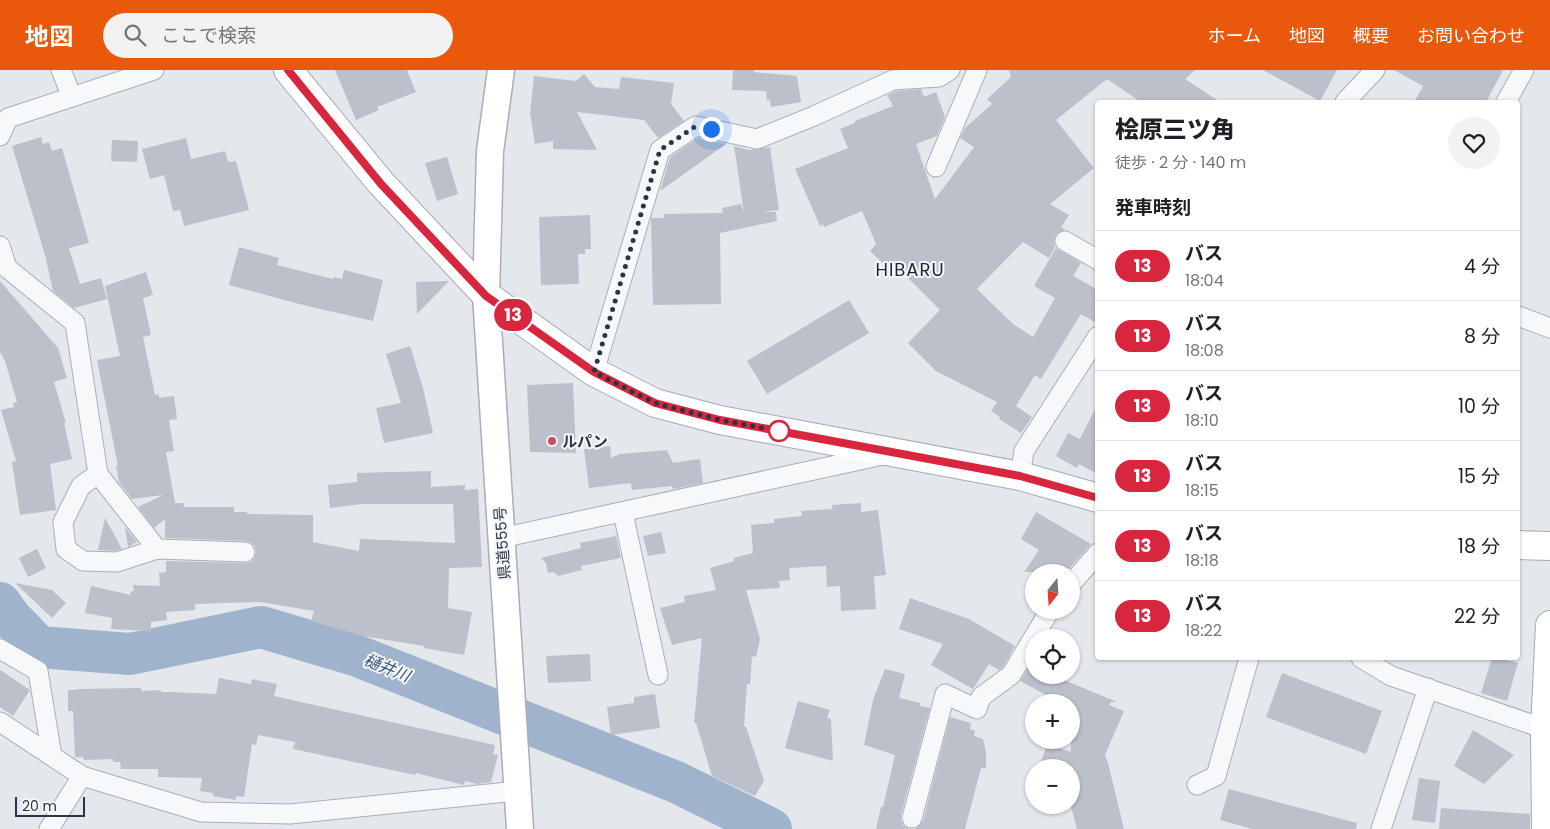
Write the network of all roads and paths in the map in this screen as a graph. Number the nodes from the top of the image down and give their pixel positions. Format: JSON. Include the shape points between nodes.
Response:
{"nodes":[{"id":1,"x":61,"y":70,"type":"edge"},
{"id":2,"x":154,"y":70,"type":"edge"},
{"id":3,"x":288,"y":70,"type":"edge"},
{"id":4,"x":501,"y":70,"type":"edge"},
{"id":5,"x":950,"y":70,"type":"edge"},
{"id":6,"x":977,"y":70,"type":"edge"},
{"id":7,"x":1375,"y":70,"type":"edge"},
{"id":8,"x":1524,"y":70,"type":"edge"},
{"id":9,"x":72,"y":97,"type":"junction"},
{"id":10,"x":1348,"y":100,"type":"edge"},
{"id":11,"x":1507,"y":100,"type":"edge"},
{"id":12,"x":0,"y":136,"type":"edge"},
{"id":13,"x":936,"y":167,"type":"dead end"},
{"id":14,"x":1065,"y":240,"type":"dead end"},
{"id":15,"x":0,"y":246,"type":"edge"},
{"id":16,"x":1095,"y":258,"type":"edge"},
{"id":17,"x":486,"y":296,"type":"junction"},
{"id":18,"x":1520,"y":317,"type":"edge"},
{"id":19,"x":1550,"y":328,"type":"edge"},
{"id":20,"x":1095,"y":341,"type":"edge"},
{"id":21,"x":594,"y":372,"type":"junction"},
{"id":22,"x":892,"y":453,"type":"junction"},
{"id":23,"x":98,"y":474,"type":"junction"},
{"id":24,"x":1020,"y":476,"type":"junction"},
{"id":25,"x":1095,"y":497,"type":"edge"},
{"id":26,"x":623,"y":513,"type":"junction"},
{"id":27,"x":501,"y":538,"type":"junction"},
{"id":28,"x":1520,"y":545,"type":"edge"},
{"id":29,"x":1550,"y":546,"type":"edge"},
{"id":30,"x":156,"y":549,"type":"junction"},
{"id":31,"x":245,"y":552,"type":"dead end"},
{"id":32,"x":1095,"y":556,"type":"edge"},
{"id":33,"x":1080,"y":574,"type":"edge"},
{"id":34,"x":1045,"y":619,"type":"edge"},
{"id":35,"x":1550,"y":625,"type":"edge"},
{"id":36,"x":0,"y":649,"type":"edge"},
{"id":37,"x":1248,"y":660,"type":"edge"},
{"id":38,"x":1364,"y":660,"type":"edge"},
{"id":39,"x":658,"y":675,"type":"dead end"},
{"id":40,"x":1428,"y":688,"type":"junction"},
{"id":41,"x":0,"y":722,"type":"edge"},
{"id":42,"x":1545,"y":729,"type":"junction"},
{"id":43,"x":52,"y":756,"type":"junction"},
{"id":44,"x":82,"y":776,"type":"junction"},
{"id":45,"x":1197,"y":784,"type":"dead end"},
{"id":46,"x":518,"y":791,"type":"junction"},
{"id":47,"x":912,"y":818,"type":"dead end"},
{"id":48,"x":49,"y":829,"type":"edge"},
{"id":49,"x":520,"y":829,"type":"edge"},
{"id":50,"x":1381,"y":829,"type":"edge"},
{"id":51,"x":1546,"y":829,"type":"edge"}],
"edges":[{"from":1,"to":9,"type":"street"},
{"from":2,"to":9,"type":"street"},
{"from":3,"to":17,"type":"main road","via":[[381,184]]},
{"from":4,"to":17,"type":"main road","name":"県道555号","via":[[490,151]]},
{"from":5,"to":21,"type":"street","via":[[939,77],[893,80],[757,139],[696,126],[660,150]]},
{"from":6,"to":13,"type":"street"},
{"from":7,"to":10,"type":"street"},
{"from":8,"to":11,"type":"street"},
{"from":9,"to":12,"type":"street","via":[[8,118]]},
{"from":14,"to":16,"type":"street"},
{"from":15,"to":23,"type":"street","via":[[7,268],[75,323]]},
{"from":17,"to":21,"type":"main road"},
{"from":17,"to":27,"type":"main road","name":"県道555号"},
{"from":18,"to":19,"type":"street"},
{"from":20,"to":24,"type":"street","via":[[1024,451]]},
{"from":21,"to":22,"type":"main road","via":[[655,403],[720,420]]},
{"from":22,"to":24,"type":"main road"},
{"from":22,"to":26,"type":"street"},
{"from":23,"to":30,"type":"street"},
{"from":23,"to":30,"type":"street","via":[[81,486],[63,522],[66,549],[83,561],[117,562]]},
{"from":24,"to":25,"type":"main road"},
{"from":26,"to":27,"type":"street"},
{"from":26,"to":39,"type":"street"},
{"from":27,"to":46,"type":"main road","name":"県道555号"},
{"from":28,"to":29,"type":"main road"},
{"from":30,"to":31,"type":"street"},
{"from":32,"to":33,"type":"street"},
{"from":34,"to":47,"type":"street","via":[[1011,676],[981,697],[978,709],[945,694]]},
{"from":35,"to":42,"type":"main road"},
{"from":36,"to":43,"type":"street","via":[[38,671]]},
{"from":37,"to":45,"type":"street","via":[[1216,776]]},
{"from":38,"to":40,"type":"street","via":[[1391,676]]},
{"from":40,"to":42,"type":"street"},
{"from":40,"to":50,"type":"street"},
{"from":41,"to":43,"type":"street"},
{"from":42,"to":51,"type":"main road"},
{"from":43,"to":44,"type":"street"},
{"from":44,"to":46,"type":"street","via":[[201,812],[290,814]]},
{"from":44,"to":48,"type":"street"},
{"from":46,"to":49,"type":"main road","name":"県道555号"}]}
